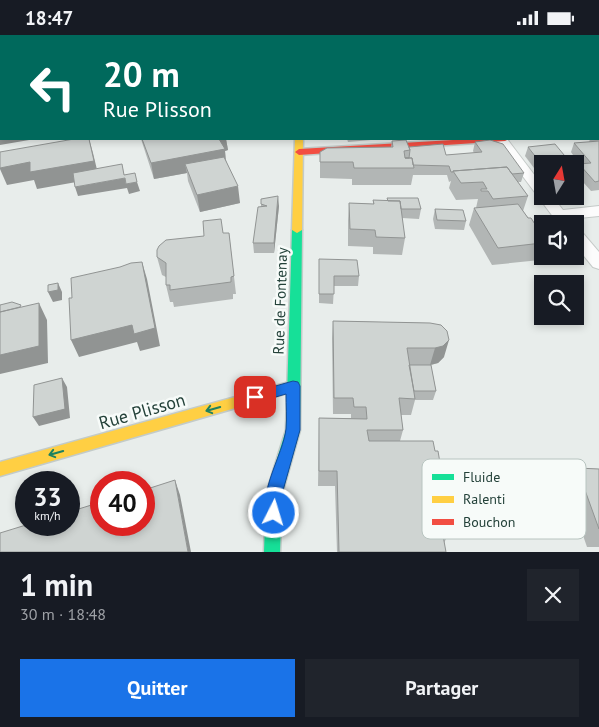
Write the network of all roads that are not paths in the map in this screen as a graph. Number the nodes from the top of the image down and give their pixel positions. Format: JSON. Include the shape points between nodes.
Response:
{"nodes":[{"id":1,"x":299,"y":140,"type":"edge"},
{"id":2,"x":485,"y":140,"type":"edge"},
{"id":3,"x":502,"y":140,"type":"edge"},
{"id":4,"x":299,"y":152,"type":"junction"},
{"id":5,"x":534,"y":183,"type":"edge"},
{"id":6,"x":551,"y":205,"type":"edge"},
{"id":7,"x":599,"y":211,"type":"edge"},
{"id":8,"x":559,"y":215,"type":"edge"},
{"id":9,"x":580,"y":215,"type":"edge"},
{"id":10,"x":584,"y":246,"type":"edge"},
{"id":11,"x":599,"y":263,"type":"edge"},
{"id":12,"x":293,"y":386,"type":"junction"},
{"id":13,"x":0,"y":469,"type":"edge"},
{"id":14,"x":272,"y":552,"type":"edge"}],
"edges":[{"from":1,"to":4,"type":"street","name":"Rue de Fontenay"},
{"from":2,"to":4,"type":"street"},
{"from":3,"to":5,"type":"lane"},
{"from":4,"to":12,"type":"street","name":"Rue de Fontenay"},
{"from":6,"to":8,"type":"lane"},
{"from":7,"to":9,"type":"lane"},
{"from":10,"to":11,"type":"lane"},
{"from":12,"to":13,"type":"street","name":"Rue Plisson","one_way":true},
{"from":12,"to":14,"type":"street","name":"Rue de Fontenay","via":[[293,430],[274,494]]}]}
